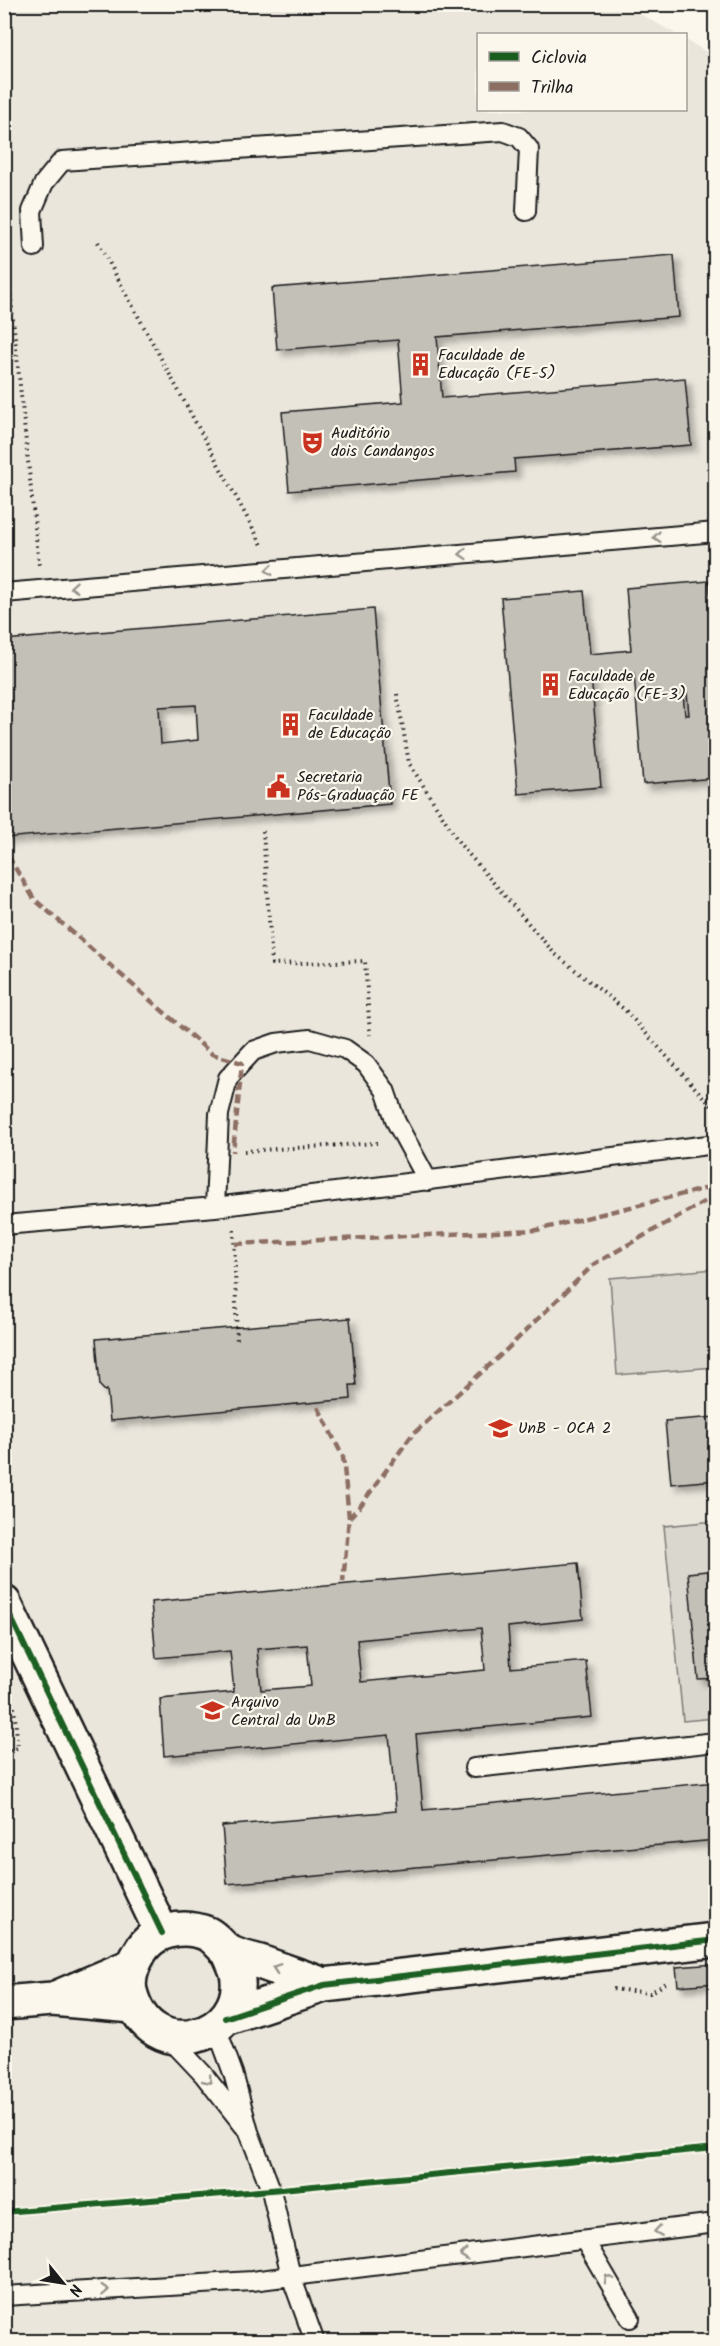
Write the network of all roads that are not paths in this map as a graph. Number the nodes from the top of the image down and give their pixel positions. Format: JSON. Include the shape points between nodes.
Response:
{"nodes":[{"id":1,"x":526,"y":211,"type":"dead end"},
{"id":2,"x":34,"y":247,"type":"dead end"},
{"id":3,"x":716,"y":532,"type":"edge"},
{"id":4,"x":4,"y":593,"type":"edge"},
{"id":5,"x":716,"y":1144,"type":"edge"},
{"id":6,"x":428,"y":1180,"type":"junction"},
{"id":7,"x":215,"y":1207,"type":"junction"},
{"id":8,"x":4,"y":1225,"type":"edge"},
{"id":9,"x":4,"y":1602,"type":"edge"},
{"id":10,"x":716,"y":1742,"type":"edge"},
{"id":11,"x":474,"y":1768,"type":"dead end"},
{"id":12,"x":162,"y":1933,"type":"junction"},
{"id":13,"x":716,"y":1940,"type":"edge"},
{"id":14,"x":228,"y":1951,"type":"junction"},
{"id":15,"x":132,"y":1966,"type":"junction"},
{"id":16,"x":324,"y":1985,"type":"junction"},
{"id":17,"x":52,"y":1999,"type":"junction"},
{"id":18,"x":4,"y":2003,"type":"edge"},
{"id":19,"x":134,"y":2006,"type":"junction"},
{"id":20,"x":221,"y":2022,"type":"junction"},
{"id":21,"x":168,"y":2037,"type":"junction"},
{"id":22,"x":249,"y":2132,"type":"junction"},
{"id":23,"x":716,"y":2223,"type":"edge"},
{"id":24,"x":585,"y":2241,"type":"junction"},
{"id":25,"x":291,"y":2276,"type":"junction"},
{"id":26,"x":4,"y":2296,"type":"edge"},
{"id":27,"x":630,"y":2318,"type":"dead end"},
{"id":28,"x":315,"y":2342,"type":"edge"}],
"edges":[{"from":1,"to":2,"type":"lane","via":[[529,149],[519,137],[503,131],[62,161],[44,183],[32,211]]},
{"from":3,"to":4,"type":"lane","one_way":true},
{"from":5,"to":6,"type":"lane"},
{"from":6,"to":7,"type":"lane"},
{"from":6,"to":7,"type":"lane","via":[[396,1122],[385,1090],[366,1064],[345,1049],[309,1039],[276,1043],[253,1051],[228,1078],[219,1114]]},
{"from":7,"to":8,"type":"lane"},
{"from":9,"to":12,"type":"street"},
{"from":10,"to":11,"type":"lane"},
{"from":12,"to":14,"type":"street","via":[[186,1928],[210,1935]]},
{"from":12,"to":15,"type":"street","via":[[143,1946]]},
{"from":13,"to":16,"type":"street"},
{"from":16,"to":14,"type":"street","one_way":true},
{"from":14,"to":20,"type":"street","via":[[237,1973],[236,1997]]},
{"from":15,"to":17,"type":"street"},
{"from":15,"to":19,"type":"street","via":[[129,1986]]},
{"from":16,"to":20,"type":"street"},
{"from":17,"to":18,"type":"street"},
{"from":17,"to":19,"type":"street"},
{"from":19,"to":21,"type":"street","via":[[143,2020]]},
{"from":20,"to":21,"type":"street","via":[[190,2038]]},
{"from":20,"to":22,"type":"lane"},
{"from":21,"to":22,"type":"lane","one_way":true},
{"from":22,"to":25,"type":"lane","via":[[271,2190]]},
{"from":23,"to":24,"type":"lane","one_way":true},
{"from":24,"to":25,"type":"lane","one_way":true},
{"from":27,"to":24,"type":"lane","one_way":true},
{"from":26,"to":25,"type":"lane","one_way":true},
{"from":25,"to":28,"type":"lane"}]}
